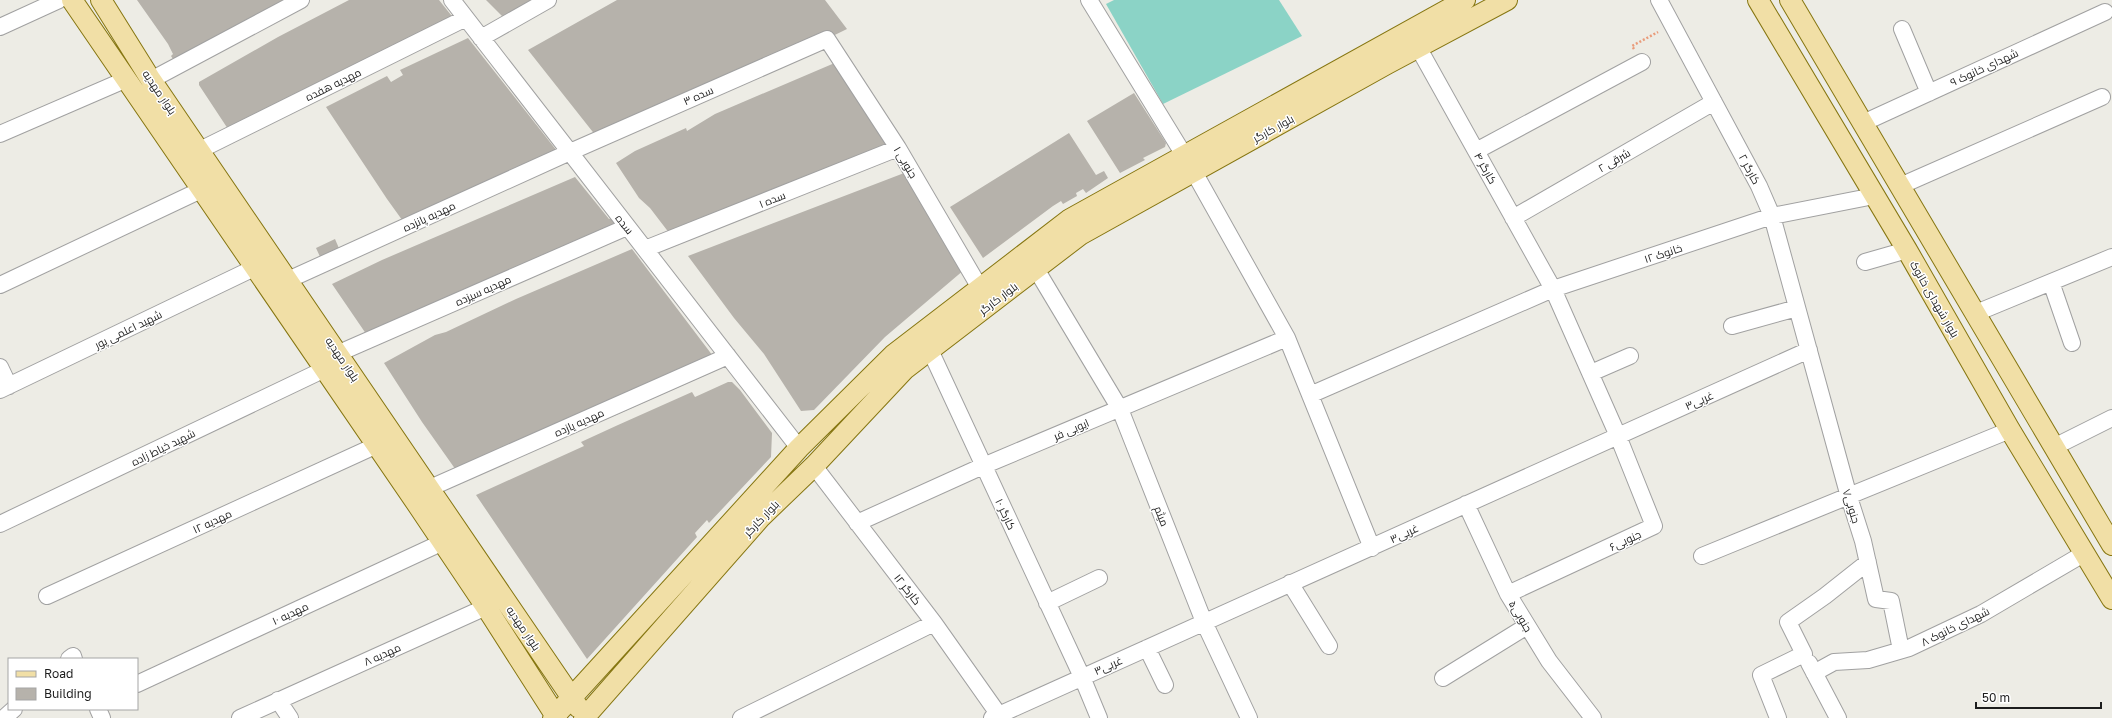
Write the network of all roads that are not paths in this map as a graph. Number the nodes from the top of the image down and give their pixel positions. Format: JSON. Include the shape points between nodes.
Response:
{"nodes":[{"id":1,"x":59,"y":0,"type":"edge"},
{"id":2,"x":72,"y":0,"type":"edge"},
{"id":3,"x":101,"y":0,"type":"edge"},
{"id":4,"x":301,"y":0,"type":"edge"},
{"id":5,"x":452,"y":0,"type":"edge"},
{"id":6,"x":548,"y":0,"type":"edge"},
{"id":7,"x":1089,"y":0,"type":"edge"},
{"id":8,"x":1465,"y":0,"type":"edge"},
{"id":9,"x":1507,"y":0,"type":"edge"},
{"id":10,"x":1659,"y":0,"type":"edge"},
{"id":11,"x":1758,"y":0,"type":"edge"},
{"id":12,"x":1790,"y":0,"type":"edge"},
{"id":13,"x":2105,"y":12,"type":"dead end"},
{"id":14,"x":466,"y":18,"type":"junction"},
{"id":15,"x":0,"y":27,"type":"edge"},
{"id":16,"x":1902,"y":29,"type":"dead end"},
{"id":17,"x":481,"y":38,"type":"junction"},
{"id":18,"x":827,"y":39,"type":"joint"},
{"id":19,"x":1418,"y":47,"type":"junction"},
{"id":20,"x":1642,"y":62,"type":"road end"},
{"id":21,"x":127,"y":79,"type":"junction"},
{"id":22,"x":151,"y":80,"type":"junction"},
{"id":23,"x":1929,"y":93,"type":"junction"},
{"id":24,"x":2102,"y":97,"type":"dead end"},
{"id":25,"x":1714,"y":102,"type":"junction"},
{"id":26,"x":1863,"y":123,"type":"junction"},
{"id":27,"x":0,"y":134,"type":"edge"},
{"id":28,"x":898,"y":148,"type":"junction"},
{"id":29,"x":200,"y":150,"type":"junction"},
{"id":30,"x":1476,"y":151,"type":"junction"},
{"id":31,"x":570,"y":152,"type":"junction"},
{"id":32,"x":1189,"y":164,"type":"junction"},
{"id":33,"x":1900,"y":186,"type":"junction"},
{"id":34,"x":202,"y":189,"type":"junction"},
{"id":35,"x":1874,"y":196,"type":"junction"},
{"id":36,"x":1772,"y":216,"type":"junction"},
{"id":37,"x":1513,"y":218,"type":"junction"},
{"id":38,"x":627,"y":227,"type":"junction"},
{"id":39,"x":645,"y":249,"type":"junction"},
{"id":40,"x":1907,"y":250,"type":"junction"},
{"id":41,"x":2112,"y":257,"type":"edge"},
{"id":42,"x":1865,"y":262,"type":"dead end"},
{"id":43,"x":256,"y":267,"type":"junction"},
{"id":44,"x":1036,"y":269,"type":"junction"},
{"id":45,"x":288,"y":280,"type":"junction"},
{"id":46,"x":2051,"y":282,"type":"junction"},
{"id":47,"x":0,"y":285,"type":"edge"},
{"id":48,"x":980,"y":288,"type":"junction"},
{"id":49,"x":1553,"y":289,"type":"junction"},
{"id":50,"x":1797,"y":308,"type":"junction"},
{"id":51,"x":1976,"y":313,"type":"junction"},
{"id":52,"x":1732,"y":326,"type":"dead end"},
{"id":53,"x":1287,"y":338,"type":"junction"},
{"id":54,"x":2072,"y":343,"type":"dead end"},
{"id":55,"x":930,"y":350,"type":"junction"},
{"id":56,"x":1809,"y":350,"type":"junction"},
{"id":57,"x":338,"y":353,"type":"junction"},
{"id":58,"x":728,"y":356,"type":"junction"},
{"id":59,"x":1630,"y":356,"type":"dead end"},
{"id":60,"x":0,"y":367,"type":"edge"},
{"id":61,"x":325,"y":369,"type":"junction"},
{"id":62,"x":1591,"y":374,"type":"junction"},
{"id":63,"x":5,"y":388,"type":"edge"},
{"id":64,"x":1310,"y":395,"type":"junction"},
{"id":65,"x":1120,"y":409,"type":"junction"},
{"id":66,"x":2112,"y":418,"type":"edge"},
{"id":67,"x":2010,"y":430,"type":"junction"},
{"id":68,"x":1618,"y":436,"type":"junction"},
{"id":69,"x":377,"y":445,"type":"junction"},
{"id":70,"x":2054,"y":447,"type":"junction"},
{"id":71,"x":799,"y":448,"type":"junction"},
{"id":72,"x":814,"y":466,"type":"junction"},
{"id":73,"x":983,"y":466,"type":"junction"},
{"id":74,"x":430,"y":488,"type":"junction"},
{"id":75,"x":1849,"y":497,"type":"junction"},
{"id":76,"x":1466,"y":504,"type":"junction"},
{"id":77,"x":857,"y":523,"type":"junction"},
{"id":78,"x":0,"y":524,"type":"edge"},
{"id":79,"x":443,"y":542,"type":"junction"},
{"id":80,"x":2112,"y":545,"type":"edge"},
{"id":81,"x":1372,"y":548,"type":"junction"},
{"id":82,"x":2085,"y":552,"type":"junction"},
{"id":83,"x":1702,"y":556,"type":"dead end"},
{"id":84,"x":1868,"y":562,"type":"junction"},
{"id":85,"x":474,"y":572,"type":"junction"},
{"id":86,"x":1100,"y":578,"type":"dead end"},
{"id":87,"x":1290,"y":583,"type":"junction"},
{"id":88,"x":1508,"y":594,"type":"junction"},
{"id":89,"x":47,"y":596,"type":"dead end"},
{"id":90,"x":2112,"y":599,"type":"edge"},
{"id":91,"x":1047,"y":603,"type":"junction"},
{"id":92,"x":486,"y":607,"type":"junction"},
{"id":93,"x":1204,"y":622,"type":"junction"},
{"id":94,"x":934,"y":623,"type":"junction"},
{"id":95,"x":1527,"y":626,"type":"junction"},
{"id":96,"x":1329,"y":646,"type":"dead end"},
{"id":97,"x":1146,"y":648,"type":"junction"},
{"id":98,"x":1901,"y":650,"type":"junction"},
{"id":99,"x":1804,"y":654,"type":"junction"},
{"id":100,"x":1814,"y":673,"type":"junction"},
{"id":101,"x":1082,"y":678,"type":"junction"},
{"id":102,"x":1443,"y":678,"type":"dead end"},
{"id":103,"x":138,"y":684,"type":"edge"},
{"id":104,"x":1165,"y":685,"type":"dead end"},
{"id":105,"x":571,"y":697,"type":"junction"},
{"id":106,"x":278,"y":700,"type":"junction"},
{"id":107,"x":13,"y":710,"type":"edge"},
{"id":108,"x":995,"y":716,"type":"edge"},
{"id":109,"x":555,"y":717,"type":"edge"},
{"id":110,"x":4,"y":718,"type":"edge"},
{"id":111,"x":240,"y":718,"type":"edge"},
{"id":112,"x":290,"y":718,"type":"edge"},
{"id":113,"x":586,"y":718,"type":"edge"},
{"id":114,"x":740,"y":718,"type":"edge"},
{"id":115,"x":1098,"y":718,"type":"edge"},
{"id":116,"x":1249,"y":718,"type":"edge"},
{"id":117,"x":1593,"y":718,"type":"edge"},
{"id":118,"x":1778,"y":718,"type":"edge"},
{"id":119,"x":1838,"y":718,"type":"edge"}],
"edges":[{"from":1,"to":15,"type":"street"},
{"from":2,"to":21,"type":"main road","name":"بلوار مهدیه"},
{"from":3,"to":22,"type":"main road","name":"بلوار مهدیه"},
{"from":4,"to":22,"type":"street"},
{"from":5,"to":14,"type":"street","name":"سده"},
{"from":6,"to":17,"type":"street"},
{"from":7,"to":32,"type":"street"},
{"from":8,"to":32,"type":"main road","name":"بلوار کارگر"},
{"from":9,"to":19,"type":"main road","name":"بلوار کارگر"},
{"from":10,"to":25,"type":"street","name":"کارگر ۲"},
{"from":11,"to":35,"type":"main road","name":"بلوار شهدای خانوک"},
{"from":12,"to":26,"type":"main road"},
{"from":13,"to":23,"type":"street","name":"شهدای خانوک ۹"},
{"from":14,"to":17,"type":"street","name":"سده"},
{"from":14,"to":29,"type":"street","name":"مهدیه هفده"},
{"from":16,"to":23,"type":"street"},
{"from":17,"to":31,"type":"street","name":"سده"},
{"from":18,"to":28,"type":"street","name":"۱ جنوبی"},
{"from":18,"to":31,"type":"street","name":"سده ۳"},
{"from":19,"to":30,"type":"street","name":"کارگر ۴"},
{"from":19,"to":32,"type":"main road","name":"بلوار کارگر"},
{"from":20,"to":30,"type":"street"},
{"from":21,"to":27,"type":"street"},
{"from":21,"to":34,"type":"main road","name":"بلوار مهدیه"},
{"from":22,"to":29,"type":"main road","name":"بلوار مهدیه"},
{"from":23,"to":26,"type":"street","name":"شهدای خانوک ۹"},
{"from":24,"to":33,"type":"street"},
{"from":25,"to":36,"type":"street","name":"کارگر ۲","via":[[1759,186]]},
{"from":25,"to":37,"type":"street","name":"شرقی ۲"},
{"from":26,"to":33,"type":"main road"},
{"from":28,"to":39,"type":"street","name":"سده ۱"},
{"from":28,"to":48,"type":"street","name":"۱ جنوبی"},
{"from":29,"to":45,"type":"main road","name":"بلوار مهدیه"},
{"from":30,"to":37,"type":"street","name":"کارگر ۴"},
{"from":31,"to":38,"type":"street","name":"سده"},
{"from":31,"to":45,"type":"street","name":"مهدیه پانزده"},
{"from":32,"to":44,"type":"main road","name":"بلوار کارگر","via":[[1080,235]]},
{"from":32,"to":48,"type":"main road","name":"بلوار کارگر","via":[[1070,219]]},
{"from":32,"to":53,"type":"street"},
{"from":33,"to":51,"type":"main road"},
{"from":34,"to":43,"type":"main road","name":"بلوار مهدیه"},
{"from":34,"to":47,"type":"street"},
{"from":35,"to":36,"type":"street","name":"خانوک ۱۲"},
{"from":35,"to":40,"type":"main road","name":"بلوار شهدای خانوک"},
{"from":36,"to":49,"type":"street","name":"خانوک ۱۲"},
{"from":36,"to":50,"type":"street","name":"کارگر ۲"},
{"from":37,"to":49,"type":"street","name":"کارگر ۴"},
{"from":38,"to":39,"type":"street","name":"سده"},
{"from":38,"to":57,"type":"street","name":"مهدیه سیزده"},
{"from":39,"to":58,"type":"street","name":"سده"},
{"from":40,"to":42,"type":"street"},
{"from":40,"to":67,"type":"main road","name":"بلوار شهدای خانوک"},
{"from":41,"to":46,"type":"street"},
{"from":43,"to":61,"type":"main road","name":"بلوار مهدیه"},
{"from":43,"to":63,"type":"street","name":"شهید اعلمی پور"},
{"from":44,"to":55,"type":"main road","name":"بلوار کارگر"},
{"from":44,"to":65,"type":"street","name":"میثم"},
{"from":45,"to":57,"type":"main road","name":"بلوار مهدیه"},
{"from":46,"to":51,"type":"street"},
{"from":46,"to":54,"type":"street"},
{"from":48,"to":71,"type":"main road","name":"بلوار کارگر","via":[[892,355]]},
{"from":49,"to":62,"type":"street","name":"کارگر ۴"},
{"from":49,"to":64,"type":"street","name":"خانوک ۱۲"},
{"from":50,"to":52,"type":"street"},
{"from":50,"to":56,"type":"street","name":"کارگر ۲"},
{"from":51,"to":70,"type":"main road"},
{"from":53,"to":64,"type":"street"},
{"from":53,"to":65,"type":"street","name":"ایوبی فر"},
{"from":55,"to":72,"type":"main road","name":"بلوار کارگر","via":[[905,369]]},
{"from":55,"to":73,"type":"street","name":"کارگر ۱۰"},
{"from":56,"to":68,"type":"street","name":"غربی۳"},
{"from":56,"to":75,"type":"street","name":"جنوبی۷"},
{"from":57,"to":74,"type":"main road","name":"بلوار مهدیه"},
{"from":58,"to":71,"type":"street","name":"سده"},
{"from":58,"to":74,"type":"street","name":"مهدیه یازده"},
{"from":59,"to":62,"type":"street"},
{"from":60,"to":63,"type":"street"},
{"from":61,"to":69,"type":"main road","name":"بلوار مهدیه"},
{"from":61,"to":78,"type":"street","name":"شهید خیاط زاده"},
{"from":62,"to":68,"type":"street","name":"کارگر ۴"},
{"from":64,"to":81,"type":"street"},
{"from":65,"to":73,"type":"street","name":"ایوبی فر"},
{"from":65,"to":93,"type":"street","name":"میثم"},
{"from":66,"to":70,"type":"street"},
{"from":67,"to":75,"type":"street"},
{"from":67,"to":82,"type":"main road","name":"بلوار شهدای خانوک"},
{"from":68,"to":76,"type":"street","name":"غربی۳"},
{"from":68,"to":88,"type":"street","name":"جنوبی۶","via":[[1654,526]]},
{"from":69,"to":79,"type":"main road","name":"بلوار مهدیه"},
{"from":69,"to":89,"type":"street","name":"مهدیه ۱۲"},
{"from":70,"to":80,"type":"main road"},
{"from":71,"to":105,"type":"main road","name":"بلوار کارگر"},
{"from":72,"to":77,"type":"street","name":"کارگر ۱۲"},
{"from":72,"to":113,"type":"main road","name":"بلوار کارگر","via":[[761,517]]},
{"from":73,"to":77,"type":"street","name":"ایوبی فر"},
{"from":73,"to":91,"type":"street","name":"کارگر ۱۰"},
{"from":74,"to":85,"type":"main road","name":"بلوار مهدیه"},
{"from":75,"to":83,"type":"street"},
{"from":75,"to":84,"type":"street","name":"جنوبی۷"},
{"from":76,"to":81,"type":"street","name":"غربی۳"},
{"from":76,"to":88,"type":"street","name":"جنوبی۵"},
{"from":77,"to":94,"type":"street","name":"کارگر ۱۲"},
{"from":79,"to":85,"type":"main road","name":"بلوار مهدیه"},
{"from":79,"to":103,"type":"street","name":"مهدیه ۱۰"},
{"from":81,"to":87,"type":"street","name":"غربی۳"},
{"from":82,"to":90,"type":"main road","name":"بلوار شهدای خانوک"},
{"from":82,"to":98,"type":"street","name":"شهدای خانوک ۸","via":[[1981,614]]},
{"from":84,"to":98,"type":"street","name":"جنوبی۷","via":[[1876,599],[1891,600]]},
{"from":84,"to":99,"type":"street","via":[[1788,622]]},
{"from":85,"to":92,"type":"main road","name":"بلوار مهدیه"},
{"from":85,"to":105,"type":"main road","name":"بلوار مهدیه"},
{"from":86,"to":91,"type":"street"},
{"from":87,"to":93,"type":"street","name":"غربی۳"},
{"from":87,"to":96,"type":"street"},
{"from":88,"to":95,"type":"street","name":"جنوبی۵"},
{"from":91,"to":101,"type":"street","name":"کارگر ۱۰"},
{"from":92,"to":106,"type":"street","name":"مهدیه ۸"},
{"from":92,"to":109,"type":"main road","name":"بلوار مهدیه"},
{"from":93,"to":97,"type":"street","name":"غربی۳"},
{"from":93,"to":116,"type":"street","name":"میثم"},
{"from":94,"to":108,"type":"street","name":"کارگر ۱۲"},
{"from":94,"to":114,"type":"street"},
{"from":95,"to":102,"type":"street"},
{"from":95,"to":117,"type":"street","name":"جنوبی۵","via":[[1549,661]]},
{"from":97,"to":101,"type":"street","name":"غربی۳"},
{"from":97,"to":104,"type":"street"},
{"from":98,"to":100,"type":"street","name":"شهدای خانوک ۸","via":[[1868,660],[1834,662]]},
{"from":99,"to":100,"type":"street"},
{"from":99,"to":118,"type":"street","via":[[1761,675]]},
{"from":100,"to":119,"type":"street"},
{"from":101,"to":108,"type":"street","name":"غربی۳"},
{"from":101,"to":115,"type":"street","name":"کارگر ۱۰"},
{"from":105,"to":109,"type":"main road","name":"بلوار کارگر"},
{"from":105,"to":113,"type":"main road","name":"بلوار مهدیه"},
{"from":106,"to":111,"type":"street","name":"مهدیه ۸"},
{"from":106,"to":112,"type":"street"},
{"from":107,"to":110,"type":"street"}]}
